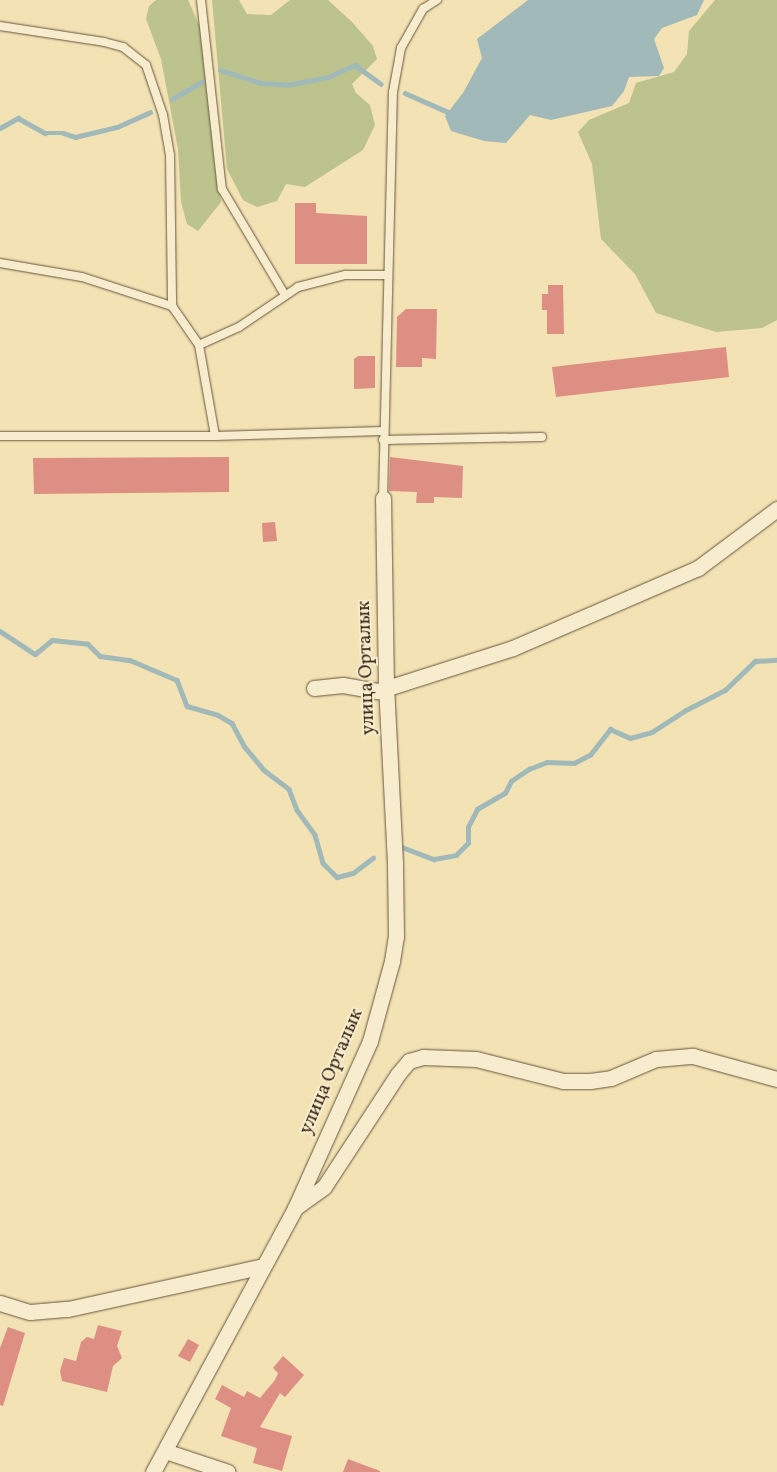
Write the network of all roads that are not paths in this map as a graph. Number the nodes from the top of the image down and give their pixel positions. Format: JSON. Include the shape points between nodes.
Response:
{"nodes":[{"id":1,"x":201,"y":0,"type":"edge"},
{"id":2,"x":422,"y":0,"type":"edge"},
{"id":3,"x":437,"y":0,"type":"edge"},
{"id":4,"x":423,"y":9,"type":"junction"},
{"id":5,"x":0,"y":26,"type":"edge"},
{"id":6,"x":0,"y":263,"type":"edge"},
{"id":7,"x":387,"y":275,"type":"junction"},
{"id":8,"x":286,"y":296,"type":"junction"},
{"id":9,"x":172,"y":306,"type":"junction"},
{"id":10,"x":199,"y":345,"type":"junction"},
{"id":11,"x":0,"y":436,"type":"edge"},
{"id":12,"x":215,"y":436,"type":"junction"},
{"id":13,"x":383,"y":436,"type":"junction"},
{"id":14,"x":542,"y":437,"type":"dead end"},
{"id":15,"x":383,"y":498,"type":"joint"},
{"id":16,"x":777,"y":509,"type":"edge"},
{"id":17,"x":386,"y":687,"type":"junction"},
{"id":18,"x":314,"y":688,"type":"dead end"},
{"id":19,"x":777,"y":1079,"type":"edge"},
{"id":20,"x":295,"y":1208,"type":"junction"},
{"id":21,"x":263,"y":1266,"type":"junction"},
{"id":22,"x":0,"y":1303,"type":"edge"},
{"id":23,"x":164,"y":1451,"type":"junction"},
{"id":24,"x":153,"y":1472,"type":"edge"},
{"id":25,"x":228,"y":1472,"type":"edge"}],
"edges":[{"from":1,"to":8,"type":"lane","via":[[222,189]]},
{"from":2,"to":4,"type":"lane"},
{"from":3,"to":4,"type":"lane"},
{"from":4,"to":7,"type":"lane","via":[[401,48],[393,92]]},
{"from":5,"to":9,"type":"lane","via":[[123,47],[146,65],[163,115],[170,155]]},
{"from":6,"to":9,"type":"lane","via":[[82,277]]},
{"from":7,"to":8,"type":"lane","via":[[361,274],[320,280]]},
{"from":7,"to":13,"type":"lane"},
{"from":8,"to":10,"type":"lane","via":[[239,327]]},
{"from":9,"to":10,"type":"lane"},
{"from":10,"to":12,"type":"lane"},
{"from":11,"to":12,"type":"lane"},
{"from":12,"to":13,"type":"lane"},
{"from":13,"to":14,"type":"lane"},
{"from":13,"to":15,"type":"lane"},
{"from":15,"to":17,"type":"street","name":"улица Орталык"},
{"from":16,"to":17,"type":"street","via":[[698,568],[513,648]]},
{"from":17,"to":18,"type":"street","via":[[378,691],[364,686]]},
{"from":17,"to":20,"type":"street","name":"улица Орталык","via":[[395,863],[396,937],[392,961],[370,1041]]},
{"from":19,"to":20,"type":"street","via":[[693,1056],[656,1060],[611,1078],[590,1081],[563,1080],[476,1058],[423,1057],[409,1061],[324,1186]]},
{"from":20,"to":21,"type":"street","name":"улица Орталык"},
{"from":21,"to":22,"type":"street","via":[[68,1309],[30,1312]]},
{"from":21,"to":23,"type":"street","name":"улица Орталык"},
{"from":23,"to":24,"type":"street","name":"улица Орталык"},
{"from":23,"to":25,"type":"street"}]}
